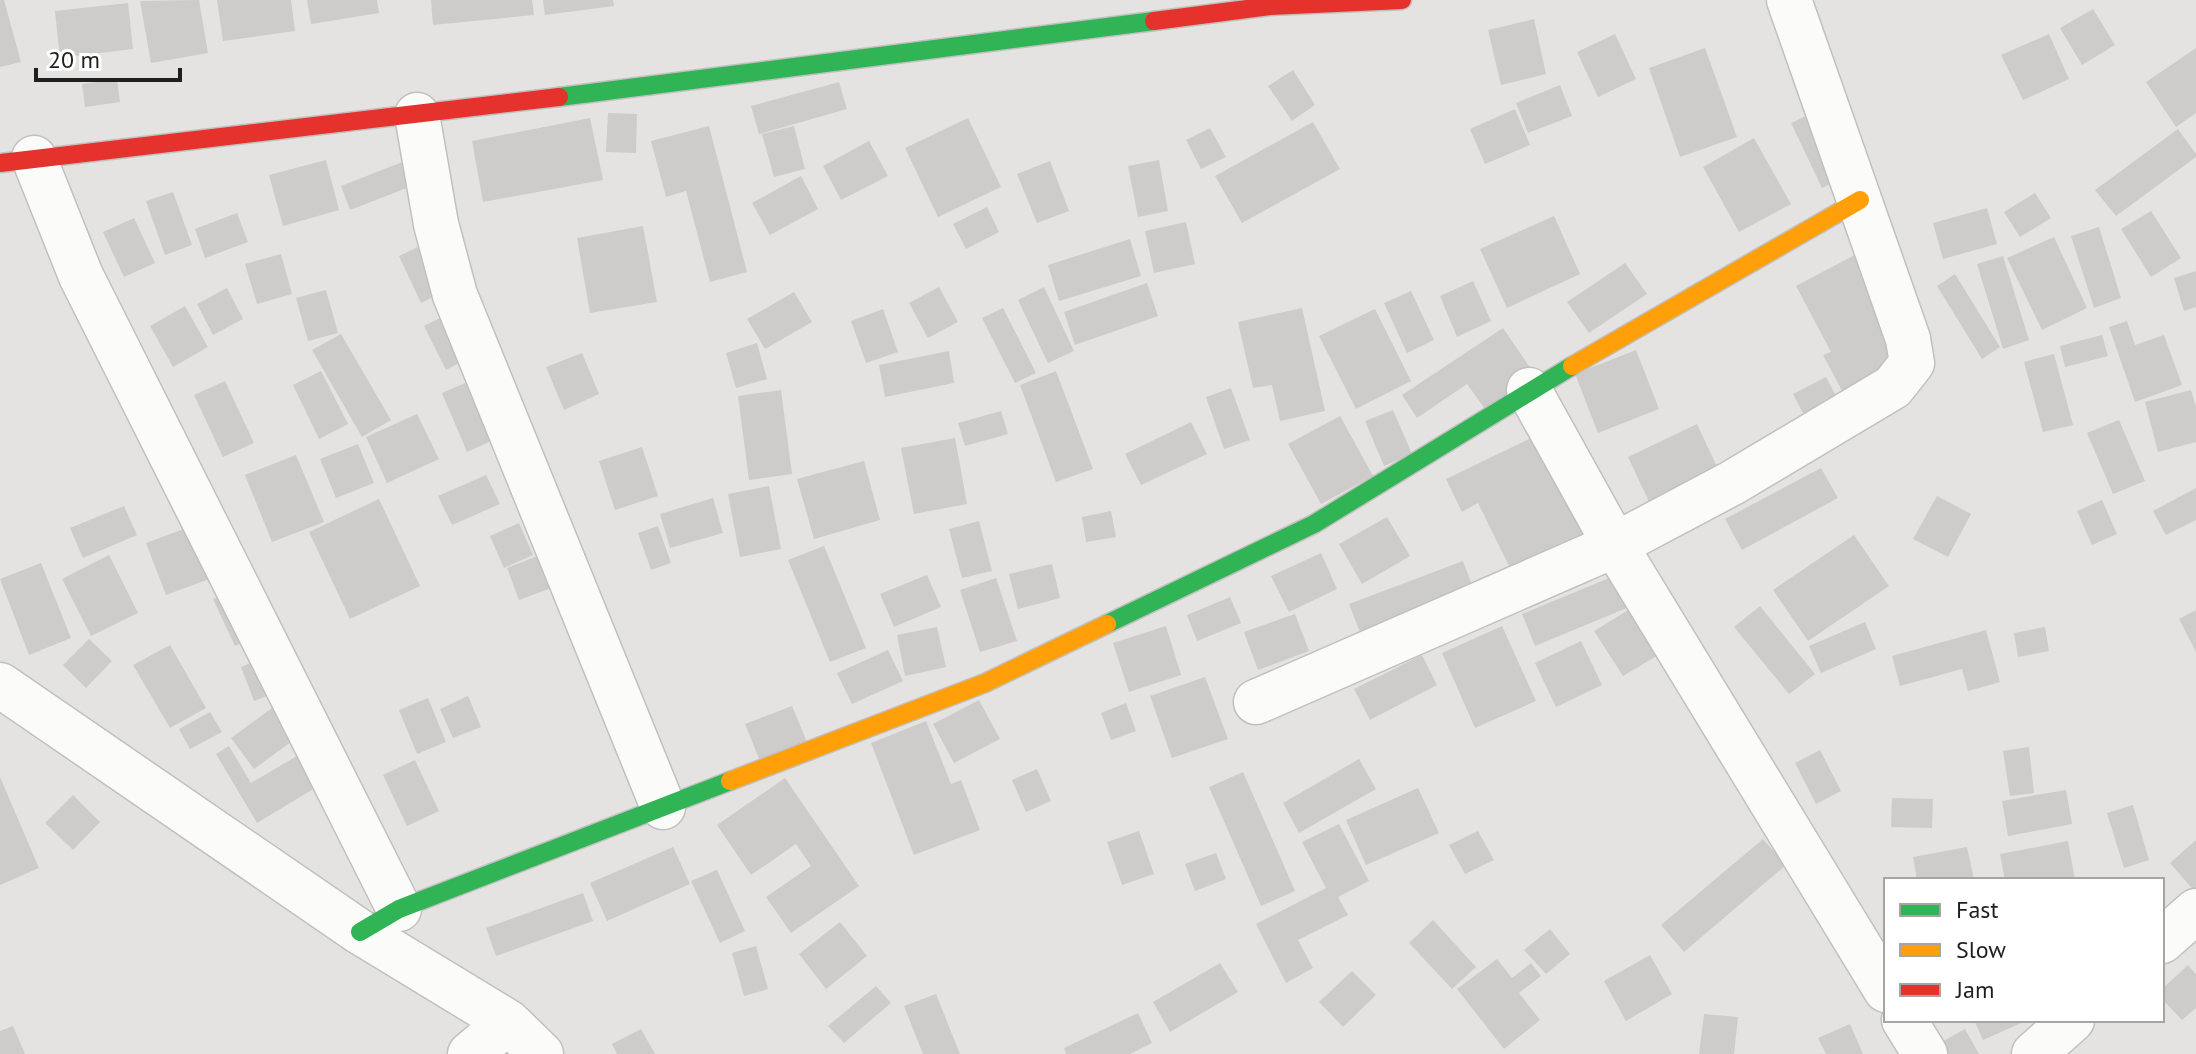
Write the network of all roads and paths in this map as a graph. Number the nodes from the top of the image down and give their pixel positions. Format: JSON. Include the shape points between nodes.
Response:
{"nodes":[{"id":1,"x":1402,"y":0,"type":"edge"},
{"id":2,"x":1789,"y":0,"type":"edge"},
{"id":3,"x":417,"y":115,"type":"junction"},
{"id":4,"x":17,"y":161,"type":"edge"},
{"id":5,"x":1860,"y":200,"type":"junction"},
{"id":6,"x":1529,"y":390,"type":"junction"},
{"id":7,"x":1615,"y":545,"type":"junction"},
{"id":8,"x":0,"y":685,"type":"edge"},
{"id":9,"x":1256,"y":702,"type":"dead end"},
{"id":10,"x":663,"y":807,"type":"junction"},
{"id":11,"x":399,"y":909,"type":"junction"},
{"id":12,"x":2196,"y":911,"type":"edge"},
{"id":13,"x":360,"y":932,"type":"junction"},
{"id":14,"x":2164,"y":939,"type":"edge"},
{"id":15,"x":1884,"y":987,"type":"edge"},
{"id":16,"x":508,"y":1022,"type":"junction"},
{"id":17,"x":1905,"y":1022,"type":"edge"},
{"id":18,"x":2070,"y":1022,"type":"edge"},
{"id":19,"x":470,"y":1054,"type":"edge"},
{"id":20,"x":541,"y":1054,"type":"edge"},
{"id":21,"x":1925,"y":1054,"type":"edge"},
{"id":22,"x":2034,"y":1054,"type":"edge"}],
"edges":[{"from":1,"to":3,"type":"street","via":[[1270,6]]},
{"from":2,"to":5,"type":"street"},
{"from":3,"to":4,"type":"street"},
{"from":3,"to":10,"type":"street","via":[[455,295]]},
{"from":4,"to":11,"type":"street","via":[[81,276]]},
{"from":5,"to":6,"type":"street"},
{"from":5,"to":7,"type":"street","via":[[1912,363],[1893,387]]},
{"from":6,"to":7,"type":"street"},
{"from":6,"to":10,"type":"street","via":[[1314,524],[985,683]]},
{"from":7,"to":9,"type":"street"},
{"from":7,"to":15,"type":"street"},
{"from":8,"to":13,"type":"street"},
{"from":10,"to":11,"type":"street"},
{"from":11,"to":13,"type":"street"},
{"from":12,"to":14,"type":"street"},
{"from":13,"to":16,"type":"street"},
{"from":16,"to":19,"type":"street"},
{"from":16,"to":20,"type":"street"},
{"from":17,"to":21,"type":"street"},
{"from":18,"to":22,"type":"street"}]}
